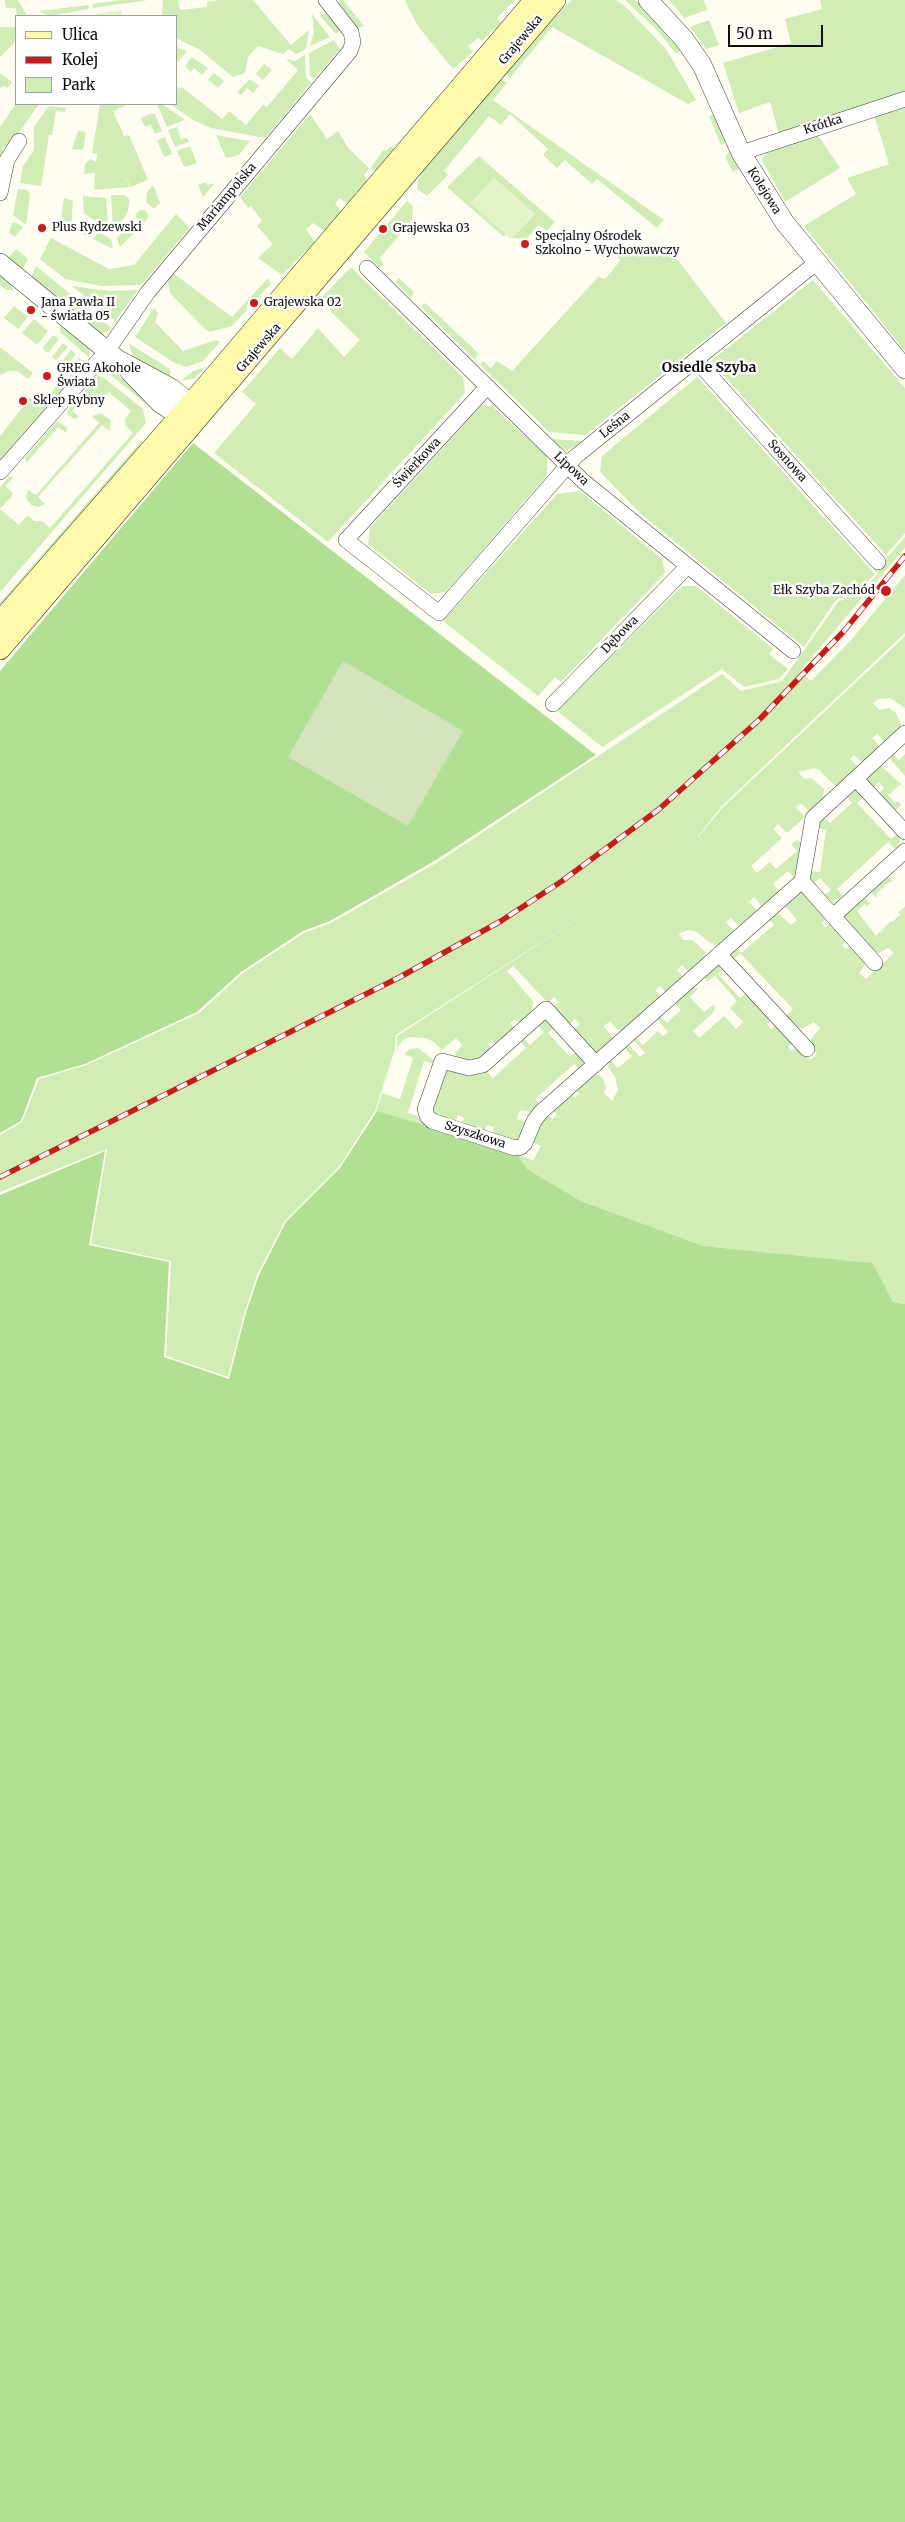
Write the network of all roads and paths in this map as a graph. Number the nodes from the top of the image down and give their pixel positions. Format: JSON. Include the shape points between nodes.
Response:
{"nodes":[{"id":1,"x":326,"y":0,"type":"edge"},
{"id":2,"x":535,"y":0,"type":"edge"},
{"id":3,"x":555,"y":0,"type":"edge"},
{"id":4,"x":648,"y":0,"type":"edge"},
{"id":5,"x":905,"y":99,"type":"edge"},
{"id":6,"x":19,"y":141,"type":"dead end"},
{"id":7,"x":741,"y":153,"type":"junction"},
{"id":8,"x":0,"y":193,"type":"edge"},
{"id":9,"x":0,"y":263,"type":"edge"},
{"id":10,"x":816,"y":263,"type":"junction"},
{"id":11,"x":367,"y":268,"type":"dead end"},
{"id":12,"x":112,"y":355,"type":"junction"},
{"id":13,"x":696,"y":360,"type":"junction"},
{"id":14,"x":905,"y":368,"type":"edge"},
{"id":15,"x":487,"y":387,"type":"junction"},
{"id":16,"x":189,"y":413,"type":"junction"},
{"id":17,"x":568,"y":466,"type":"junction"},
{"id":18,"x":0,"y":472,"type":"edge"},
{"id":19,"x":878,"y":562,"type":"dead end"},
{"id":20,"x":687,"y":567,"type":"junction"},
{"id":21,"x":438,"y":613,"type":"joint"},
{"id":22,"x":0,"y":622,"type":"edge"},
{"id":23,"x":0,"y":649,"type":"edge"},
{"id":24,"x":793,"y":651,"type":"dead end"},
{"id":25,"x":554,"y":704,"type":"dead end"},
{"id":26,"x":905,"y":733,"type":"edge"},
{"id":27,"x":856,"y":779,"type":"junction"},
{"id":28,"x":905,"y":832,"type":"edge"},
{"id":29,"x":905,"y":851,"type":"edge"},
{"id":30,"x":802,"y":881,"type":"junction"},
{"id":31,"x":833,"y":916,"type":"junction"},
{"id":32,"x":719,"y":954,"type":"junction"},
{"id":33,"x":875,"y":962,"type":"dead end"},
{"id":34,"x":807,"y":1049,"type":"dead end"},
{"id":35,"x":596,"y":1064,"type":"junction"}],
"edges":[{"from":1,"to":12,"type":"street","name":"Mariampolska","via":[[351,32],[352,47],[148,292]]},
{"from":2,"to":16,"type":"main road","name":"Grajewska"},
{"from":3,"to":16,"type":"main road","name":"Grajewska"},
{"from":4,"to":7,"type":"street","name":"Kolejowa","via":[[684,39],[702,65]]},
{"from":5,"to":7,"type":"street","name":"Krótka"},
{"from":6,"to":8,"type":"street","via":[[6,162]]},
{"from":7,"to":10,"type":"street","name":"Kolejowa","via":[[780,217]]},
{"from":9,"to":12,"type":"street"},
{"from":10,"to":13,"type":"street","name":"Leśna"},
{"from":10,"to":14,"type":"street","name":"Kolejowa"},
{"from":11,"to":15,"type":"street","name":"Lipowa"},
{"from":12,"to":16,"type":"street","via":[[171,388]]},
{"from":12,"to":18,"type":"street","name":"Mariampolska"},
{"from":13,"to":17,"type":"street","name":"Leśna"},
{"from":13,"to":19,"type":"street","name":"Sosnowa"},
{"from":15,"to":17,"type":"street","name":"Lipowa"},
{"from":15,"to":21,"type":"street","name":"Świerkowa","via":[[346,540]]},
{"from":16,"to":22,"type":"main road","name":"Grajewska"},
{"from":16,"to":23,"type":"main road","name":"Grajewska"},
{"from":17,"to":20,"type":"street","name":"Lipowa"},
{"from":17,"to":21,"type":"street","name":"Leśna"},
{"from":20,"to":24,"type":"street","name":"Lipowa"},
{"from":20,"to":25,"type":"street","name":"Dębowa"},
{"from":26,"to":27,"type":"street"},
{"from":27,"to":28,"type":"street"},
{"from":27,"to":30,"type":"street","via":[[813,818]]},
{"from":29,"to":31,"type":"street"},
{"from":30,"to":31,"type":"street"},
{"from":30,"to":32,"type":"street","name":"Szyszkowa"},
{"from":31,"to":33,"type":"street"},
{"from":32,"to":34,"type":"street"},
{"from":32,"to":35,"type":"street","name":"Szyszkowa"},
{"from":35,"to":35,"type":"street","name":"Szyszkowa","via":[[541,1112],[520,1147],[432,1121],[425,1109],[442,1061],[469,1068],[483,1065],[546,1009]]}]}
